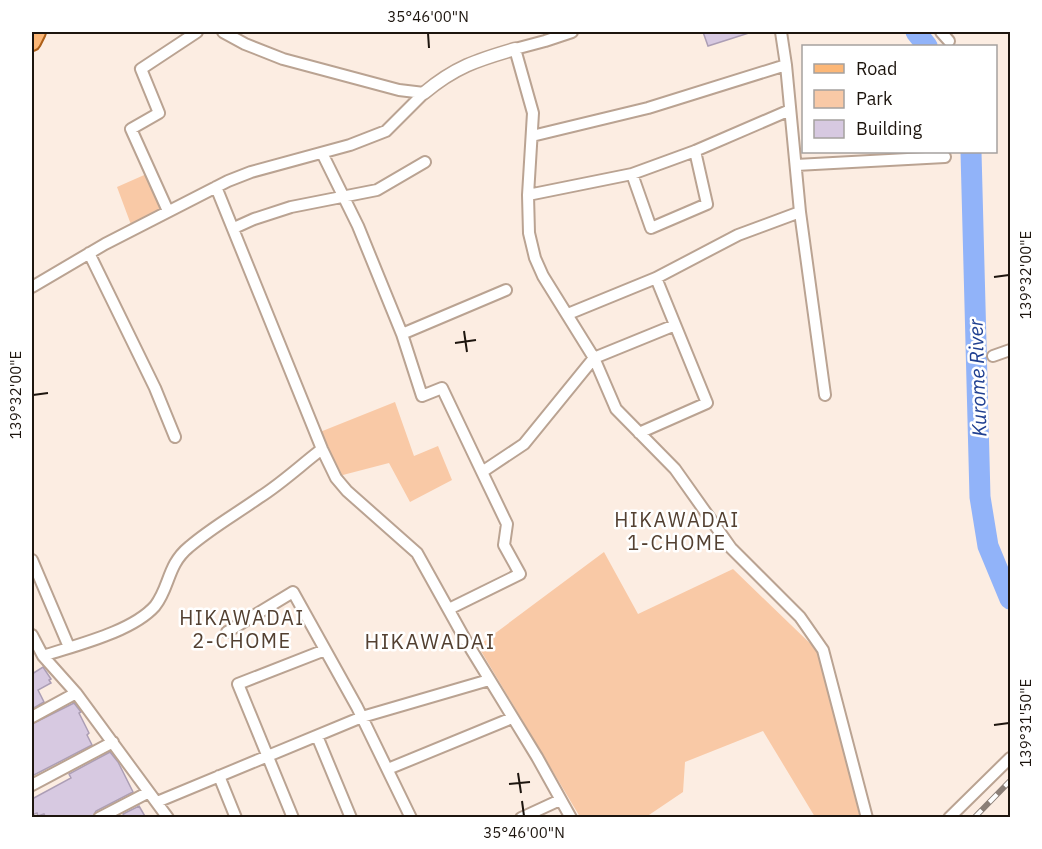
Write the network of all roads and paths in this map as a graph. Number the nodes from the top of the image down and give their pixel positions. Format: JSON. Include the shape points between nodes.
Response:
{"nodes":[{"id":1,"x":38,"y":32,"type":"edge"},
{"id":2,"x":198,"y":32,"type":"edge"},
{"id":3,"x":223,"y":32,"type":"edge"},
{"id":4,"x":572,"y":32,"type":"edge"},
{"id":5,"x":781,"y":32,"type":"edge"},
{"id":6,"x":941,"y":32,"type":"edge"},
{"id":7,"x":542,"y":36,"type":"edge"},
{"id":8,"x":949,"y":41,"type":"dead end"},
{"id":9,"x":32,"y":42,"type":"edge"},
{"id":10,"x":515,"y":49,"type":"junction"},
{"id":11,"x":786,"y":65,"type":"junction"},
{"id":12,"x":424,"y":93,"type":"junction"},
{"id":13,"x":790,"y":110,"type":"junction"},
{"id":14,"x":532,"y":136,"type":"junction"},
{"id":15,"x":695,"y":151,"type":"junction"},
{"id":16,"x":322,"y":153,"type":"junction"},
{"id":17,"x":886,"y":156,"type":"edge"},
{"id":18,"x":945,"y":157,"type":"dead end"},
{"id":19,"x":425,"y":162,"type":"dead end"},
{"id":20,"x":796,"y":165,"type":"junction"},
{"id":21,"x":632,"y":174,"type":"junction"},
{"id":22,"x":216,"y":187,"type":"junction"},
{"id":23,"x":528,"y":195,"type":"junction"},
{"id":24,"x":342,"y":196,"type":"junction"},
{"id":25,"x":168,"y":211,"type":"junction"},
{"id":26,"x":800,"y":212,"type":"junction"},
{"id":27,"x":234,"y":228,"type":"junction"},
{"id":28,"x":89,"y":254,"type":"junction"},
{"id":29,"x":656,"y":278,"type":"junction"},
{"id":30,"x":32,"y":287,"type":"edge"},
{"id":31,"x":506,"y":290,"type":"dead end"},
{"id":32,"x":568,"y":314,"type":"junction"},
{"id":33,"x":675,"y":326,"type":"junction"},
{"id":34,"x":402,"y":334,"type":"junction"},
{"id":35,"x":1011,"y":350,"type":"edge"},
{"id":36,"x":993,"y":356,"type":"dead end"},
{"id":37,"x":594,"y":358,"type":"junction"},
{"id":38,"x":825,"y":395,"type":"dead end"},
{"id":39,"x":639,"y":434,"type":"junction"},
{"id":40,"x":175,"y":437,"type":"dead end"},
{"id":41,"x":321,"y":449,"type":"junction"},
{"id":42,"x":482,"y":472,"type":"junction"},
{"id":43,"x":32,"y":560,"type":"edge"},
{"id":44,"x":449,"y":609,"type":"junction"},
{"id":45,"x":227,"y":632,"type":"dead end"},
{"id":46,"x":32,"y":635,"type":"edge"},
{"id":47,"x":69,"y":647,"type":"junction"},
{"id":48,"x":325,"y":650,"type":"junction"},
{"id":49,"x":43,"y":656,"type":"junction"},
{"id":50,"x":489,"y":680,"type":"junction"},
{"id":51,"x":76,"y":693,"type":"junction"},
{"id":52,"x":32,"y":717,"type":"edge"},
{"id":53,"x":362,"y":717,"type":"junction"},
{"id":54,"x":512,"y":718,"type":"junction"},
{"id":55,"x":317,"y":736,"type":"junction"},
{"id":56,"x":113,"y":742,"type":"junction"},
{"id":57,"x":268,"y":756,"type":"junction"},
{"id":58,"x":1011,"y":758,"type":"edge"},
{"id":59,"x":388,"y":769,"type":"junction"},
{"id":60,"x":219,"y":776,"type":"junction"},
{"id":61,"x":32,"y":785,"type":"edge"},
{"id":62,"x":149,"y":792,"type":"junction"},
{"id":63,"x":560,"y":800,"type":"junction"},
{"id":64,"x":157,"y":802,"type":"junction"},
{"id":65,"x":99,"y":818,"type":"edge"},
{"id":66,"x":168,"y":818,"type":"edge"},
{"id":67,"x":236,"y":818,"type":"edge"},
{"id":68,"x":293,"y":818,"type":"edge"},
{"id":69,"x":351,"y":818,"type":"edge"},
{"id":70,"x":411,"y":818,"type":"edge"},
{"id":71,"x":521,"y":818,"type":"edge"},
{"id":72,"x":571,"y":818,"type":"edge"},
{"id":73,"x":867,"y":818,"type":"edge"},
{"id":74,"x":949,"y":818,"type":"edge"}],
"edges":[{"from":1,"to":9,"type":"main road"},
{"from":2,"to":25,"type":"street","via":[[141,69],[159,113],[130,129]]},
{"from":3,"to":12,"type":"street","via":[[282,59]]},
{"from":4,"to":7,"type":"street"},
{"from":5,"to":11,"type":"street"},
{"from":6,"to":8,"type":"street"},
{"from":7,"to":10,"type":"street"},
{"from":10,"to":12,"type":"street","via":[[470,62]]},
{"from":10,"to":14,"type":"street","via":[[533,113]]},
{"from":11,"to":13,"type":"street"},
{"from":11,"to":14,"type":"street","via":[[648,108]]},
{"from":12,"to":16,"type":"street","via":[[386,131]]},
{"from":13,"to":15,"type":"street"},
{"from":13,"to":20,"type":"street"},
{"from":14,"to":23,"type":"street"},
{"from":15,"to":21,"type":"street"},
{"from":15,"to":21,"type":"street","via":[[707,204],[651,228]]},
{"from":16,"to":22,"type":"street","via":[[251,172]]},
{"from":16,"to":24,"type":"street"},
{"from":17,"to":18,"type":"street"},
{"from":17,"to":20,"type":"street"},
{"from":19,"to":24,"type":"street","via":[[377,190]]},
{"from":20,"to":26,"type":"street"},
{"from":21,"to":23,"type":"street"},
{"from":22,"to":25,"type":"street"},
{"from":22,"to":27,"type":"street"},
{"from":23,"to":32,"type":"street","via":[[529,233],[535,258]]},
{"from":24,"to":27,"type":"street","via":[[291,207]]},
{"from":24,"to":34,"type":"street"},
{"from":25,"to":28,"type":"street"},
{"from":26,"to":29,"type":"street","via":[[738,235]]},
{"from":26,"to":38,"type":"street"},
{"from":27,"to":41,"type":"street"},
{"from":28,"to":30,"type":"street"},
{"from":28,"to":40,"type":"street","via":[[155,387]]},
{"from":29,"to":32,"type":"street"},
{"from":29,"to":33,"type":"street"},
{"from":31,"to":34,"type":"street"},
{"from":32,"to":37,"type":"street"},
{"from":33,"to":37,"type":"street"},
{"from":33,"to":39,"type":"street","via":[[707,403]]},
{"from":34,"to":42,"type":"street","via":[[422,396],[442,388]]},
{"from":35,"to":36,"type":"street"},
{"from":37,"to":39,"type":"street","via":[[616,410]]},
{"from":37,"to":42,"type":"street","via":[[524,444]]},
{"from":39,"to":73,"type":"street","via":[[675,469],[731,548],[800,617],[823,650]]},
{"from":41,"to":44,"type":"street","via":[[347,491],[417,553]]},
{"from":41,"to":47,"type":"street","via":[[181,554],[153,607],[122,630]]},
{"from":42,"to":44,"type":"street","via":[[507,524],[504,544],[520,574]]},
{"from":43,"to":47,"type":"street"},
{"from":44,"to":50,"type":"street"},
{"from":45,"to":48,"type":"street","via":[[293,592]]},
{"from":46,"to":49,"type":"street"},
{"from":47,"to":49,"type":"street"},
{"from":48,"to":53,"type":"street"},
{"from":48,"to":57,"type":"street","via":[[238,684]]},
{"from":49,"to":51,"type":"street"},
{"from":50,"to":53,"type":"street"},
{"from":50,"to":54,"type":"street"},
{"from":51,"to":52,"type":"street"},
{"from":51,"to":56,"type":"street"},
{"from":53,"to":55,"type":"street"},
{"from":53,"to":59,"type":"street"},
{"from":54,"to":59,"type":"street"},
{"from":54,"to":63,"type":"street"},
{"from":55,"to":57,"type":"street"},
{"from":55,"to":69,"type":"street"},
{"from":56,"to":61,"type":"street"},
{"from":56,"to":62,"type":"street"},
{"from":57,"to":60,"type":"street"},
{"from":57,"to":68,"type":"street"},
{"from":58,"to":74,"type":"street"},
{"from":59,"to":70,"type":"street"},
{"from":60,"to":64,"type":"street"},
{"from":60,"to":67,"type":"street"},
{"from":62,"to":64,"type":"street"},
{"from":62,"to":65,"type":"street"},
{"from":63,"to":71,"type":"street"},
{"from":63,"to":72,"type":"street"},
{"from":64,"to":66,"type":"street"}]}
